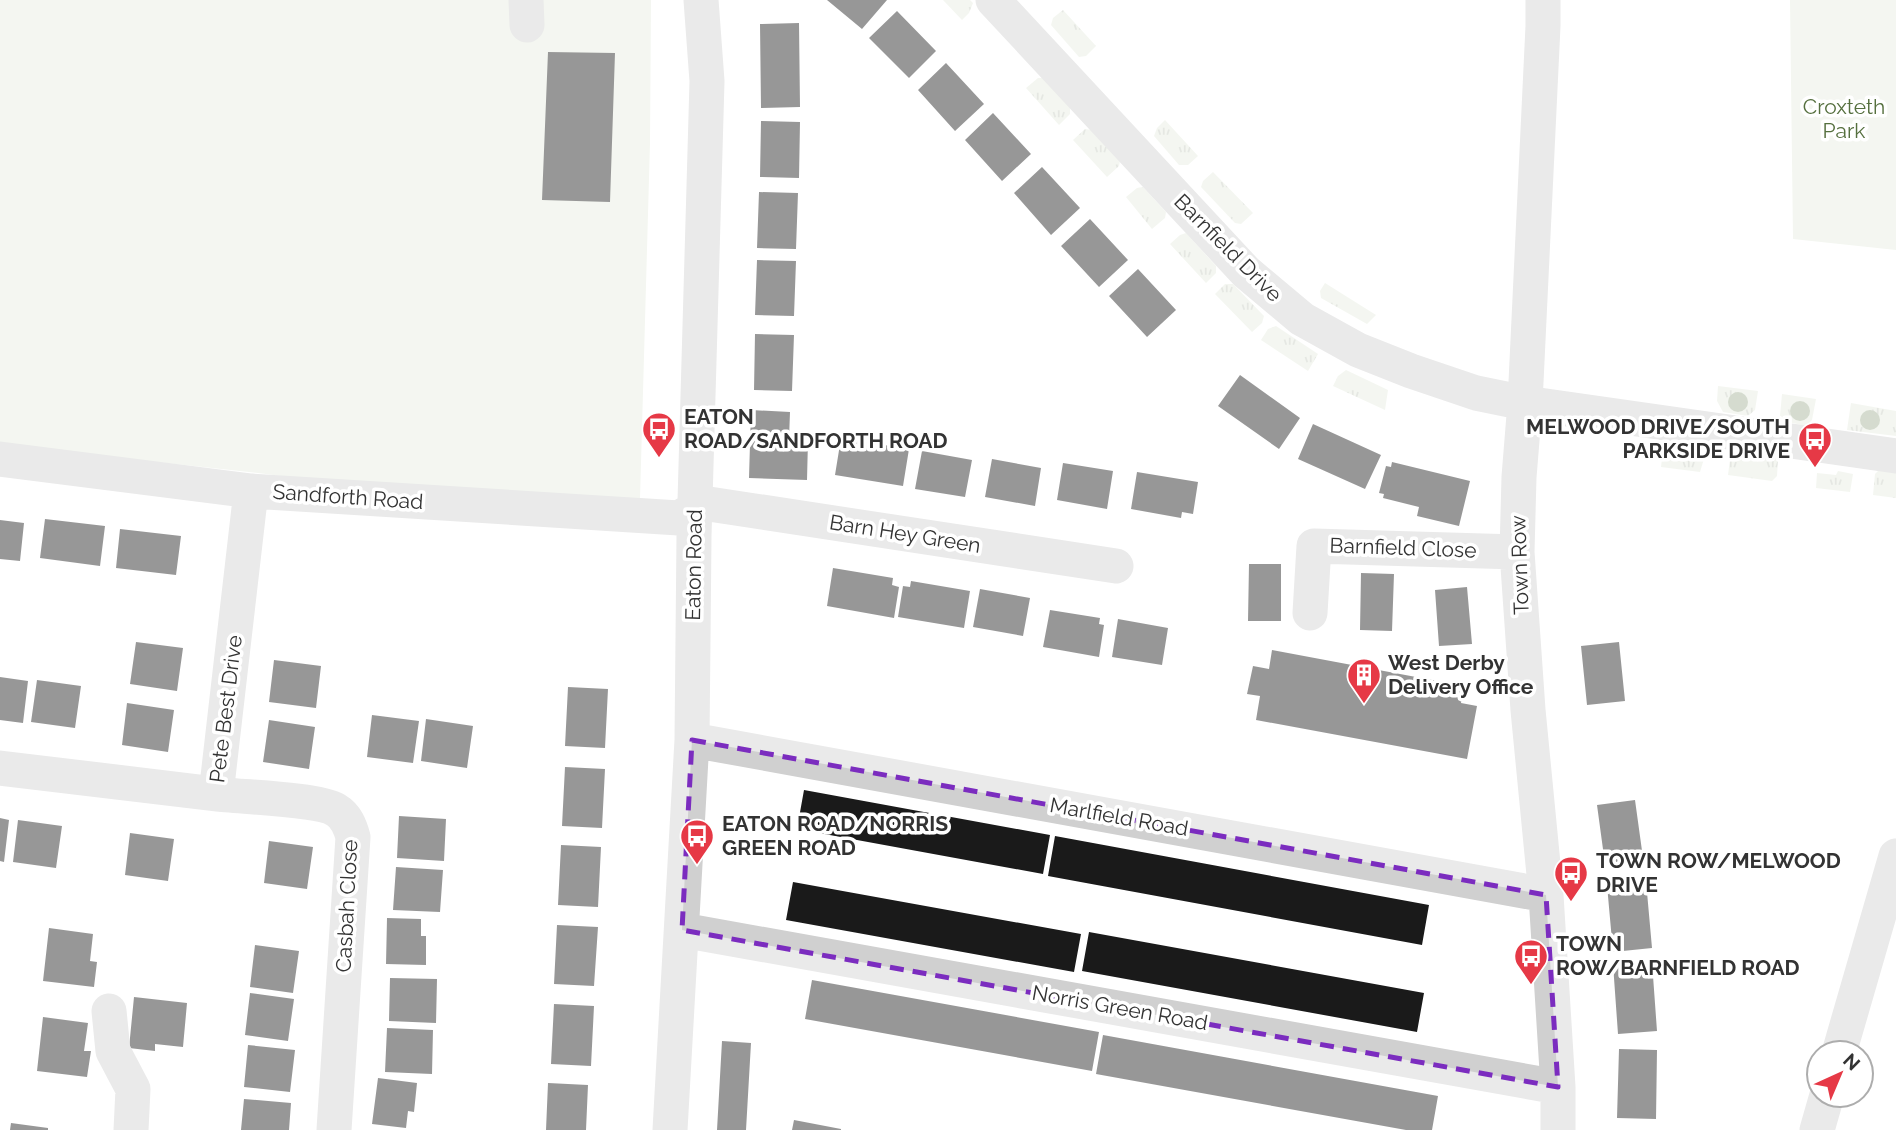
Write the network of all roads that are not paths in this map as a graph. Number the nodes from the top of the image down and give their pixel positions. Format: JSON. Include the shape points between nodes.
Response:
{"nodes":[{"id":1,"x":701,"y":0,"type":"edge"},
{"id":2,"x":993,"y":0,"type":"edge"},
{"id":3,"x":1543,"y":0,"type":"edge"},
{"id":4,"x":1525,"y":403,"type":"junction"},
{"id":5,"x":1896,"y":456,"type":"edge"},
{"id":6,"x":0,"y":459,"type":"edge"},
{"id":7,"x":251,"y":491,"type":"junction"},
{"id":8,"x":695,"y":509,"type":"junction"},
{"id":9,"x":1517,"y":552,"type":"junction"},
{"id":10,"x":1116,"y":566,"type":"dead end"},
{"id":11,"x":1310,"y":613,"type":"dead end"},
{"id":12,"x":692,"y":740,"type":"junction"},
{"id":13,"x":0,"y":768,"type":"edge"},
{"id":14,"x":216,"y":794,"type":"junction"},
{"id":15,"x":1896,"y":856,"type":"edge"},
{"id":16,"x":1546,"y":895,"type":"junction"},
{"id":17,"x":682,"y":929,"type":"junction"},
{"id":18,"x":109,"y":1011,"type":"dead end"},
{"id":19,"x":1843,"y":1039,"type":"edge"},
{"id":20,"x":1558,"y":1087,"type":"junction"},
{"id":21,"x":1823,"y":1109,"type":"edge"},
{"id":22,"x":131,"y":1130,"type":"edge"},
{"id":23,"x":334,"y":1130,"type":"edge"},
{"id":24,"x":670,"y":1130,"type":"edge"},
{"id":25,"x":1558,"y":1130,"type":"edge"},
{"id":26,"x":1817,"y":1130,"type":"edge"}],
"edges":[{"from":1,"to":8,"type":"street","name":"Eaton Road","via":[[707,81]]},
{"from":2,"to":4,"type":"street","name":"Barnfield Drive","via":[[1246,272],[1302,319],[1358,350],[1411,371],[1476,393]]},
{"from":3,"to":4,"type":"street","name":"Town Row"},
{"from":4,"to":5,"type":"street","name":"Barnfield Drive"},
{"from":4,"to":9,"type":"street","name":"Town Row"},
{"from":6,"to":7,"type":"street","name":"Sandforth Road"},
{"from":7,"to":8,"type":"street","name":"Sandforth Road","via":[[679,517]]},
{"from":7,"to":14,"type":"street","name":"Pete Best Drive"},
{"from":8,"to":10,"type":"street","name":"Barn Hey Green","via":[[709,505]]},
{"from":8,"to":12,"type":"street","name":"Eaton Road"},
{"from":9,"to":11,"type":"street","name":"Barnfield Close","via":[[1314,546]]},
{"from":9,"to":16,"type":"street","name":"Town Row"},
{"from":12,"to":16,"type":"street","name":"Marlfield Road"},
{"from":12,"to":17,"type":"street","name":"Eaton Road"},
{"from":13,"to":14,"type":"street","name":"Pete Best Drive"},
{"from":14,"to":23,"type":"street","name":"Casbah Close","via":[[327,806],[350,826],[353,837]]},
{"from":15,"to":19,"type":"street"},
{"from":16,"to":20,"type":"street","name":"Town Row"},
{"from":17,"to":20,"type":"street","name":"Norris Green Road"},
{"from":17,"to":24,"type":"street","name":"Eaton Road"},
{"from":18,"to":22,"type":"street","via":[[113,1051],[133,1089]]},
{"from":20,"to":25,"type":"street","name":"Town Row"},
{"from":21,"to":26,"type":"street"}]}
